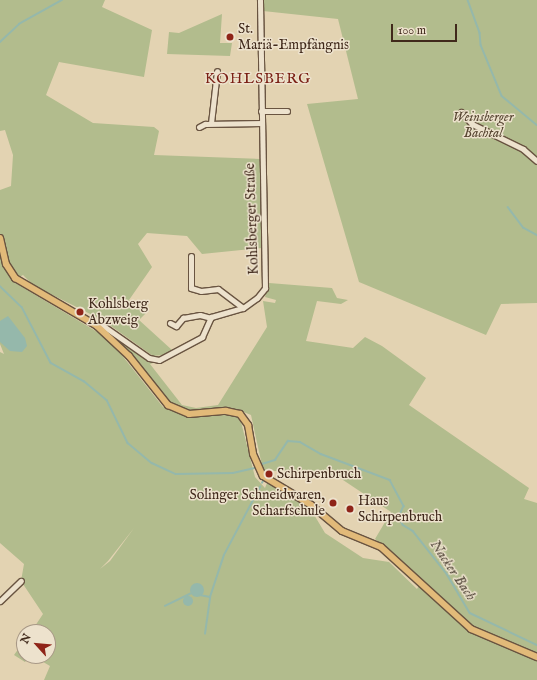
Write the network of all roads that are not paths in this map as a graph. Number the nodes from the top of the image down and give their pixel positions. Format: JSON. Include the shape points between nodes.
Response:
{"nodes":[{"id":1,"x":260,"y":0,"type":"edge"},
{"id":2,"x":217,"y":71,"type":"dead end"},
{"id":3,"x":261,"y":111,"type":"junction"},
{"id":4,"x":287,"y":111,"type":"dead end"},
{"id":5,"x":462,"y":112,"type":"dead end"},
{"id":6,"x":211,"y":123,"type":"junction"},
{"id":7,"x":262,"y":123,"type":"junction"},
{"id":8,"x":199,"y":127,"type":"dead end"},
{"id":9,"x":537,"y":161,"type":"edge"},
{"id":10,"x":0,"y":238,"type":"edge"},
{"id":11,"x":191,"y":256,"type":"dead end"},
{"id":12,"x":243,"y":308,"type":"junction"},
{"id":13,"x":211,"y":318,"type":"junction"},
{"id":14,"x":170,"y":323,"type":"dead end"},
{"id":15,"x":97,"y":326,"type":"junction"},
{"id":16,"x":21,"y":581,"type":"dead end"},
{"id":17,"x":0,"y":601,"type":"edge"},
{"id":18,"x":537,"y":657,"type":"edge"}],
"edges":[{"from":1,"to":3,"type":"street","name":"Kohlsberger Straße"},
{"from":2,"to":6,"type":"street"},
{"from":3,"to":4,"type":"street"},
{"from":3,"to":7,"type":"street","name":"Kohlsberger Straße"},
{"from":5,"to":9,"type":"street","via":[[472,124],[523,149]]},
{"from":6,"to":7,"type":"street"},
{"from":6,"to":8,"type":"street"},
{"from":7,"to":12,"type":"street","name":"Kohlsberger Straße","via":[[266,282],[257,298]]},
{"from":10,"to":15,"type":"main road","via":[[6,264],[19,282]]},
{"from":11,"to":12,"type":"street","via":[[191,288],[201,291],[218,289]]},
{"from":12,"to":13,"type":"street","name":"Kohlsberger Straße"},
{"from":13,"to":14,"type":"street","via":[[200,315],[183,318],[176,326]]},
{"from":13,"to":15,"type":"street","via":[[202,337],[157,361],[102,325]]},
{"from":15,"to":18,"type":"main road","via":[[129,356],[168,405],[189,414],[226,411],[240,414],[248,425],[253,454],[263,476],[310,505],[342,532],[381,547],[471,629]]},
{"from":16,"to":17,"type":"street"}]}
